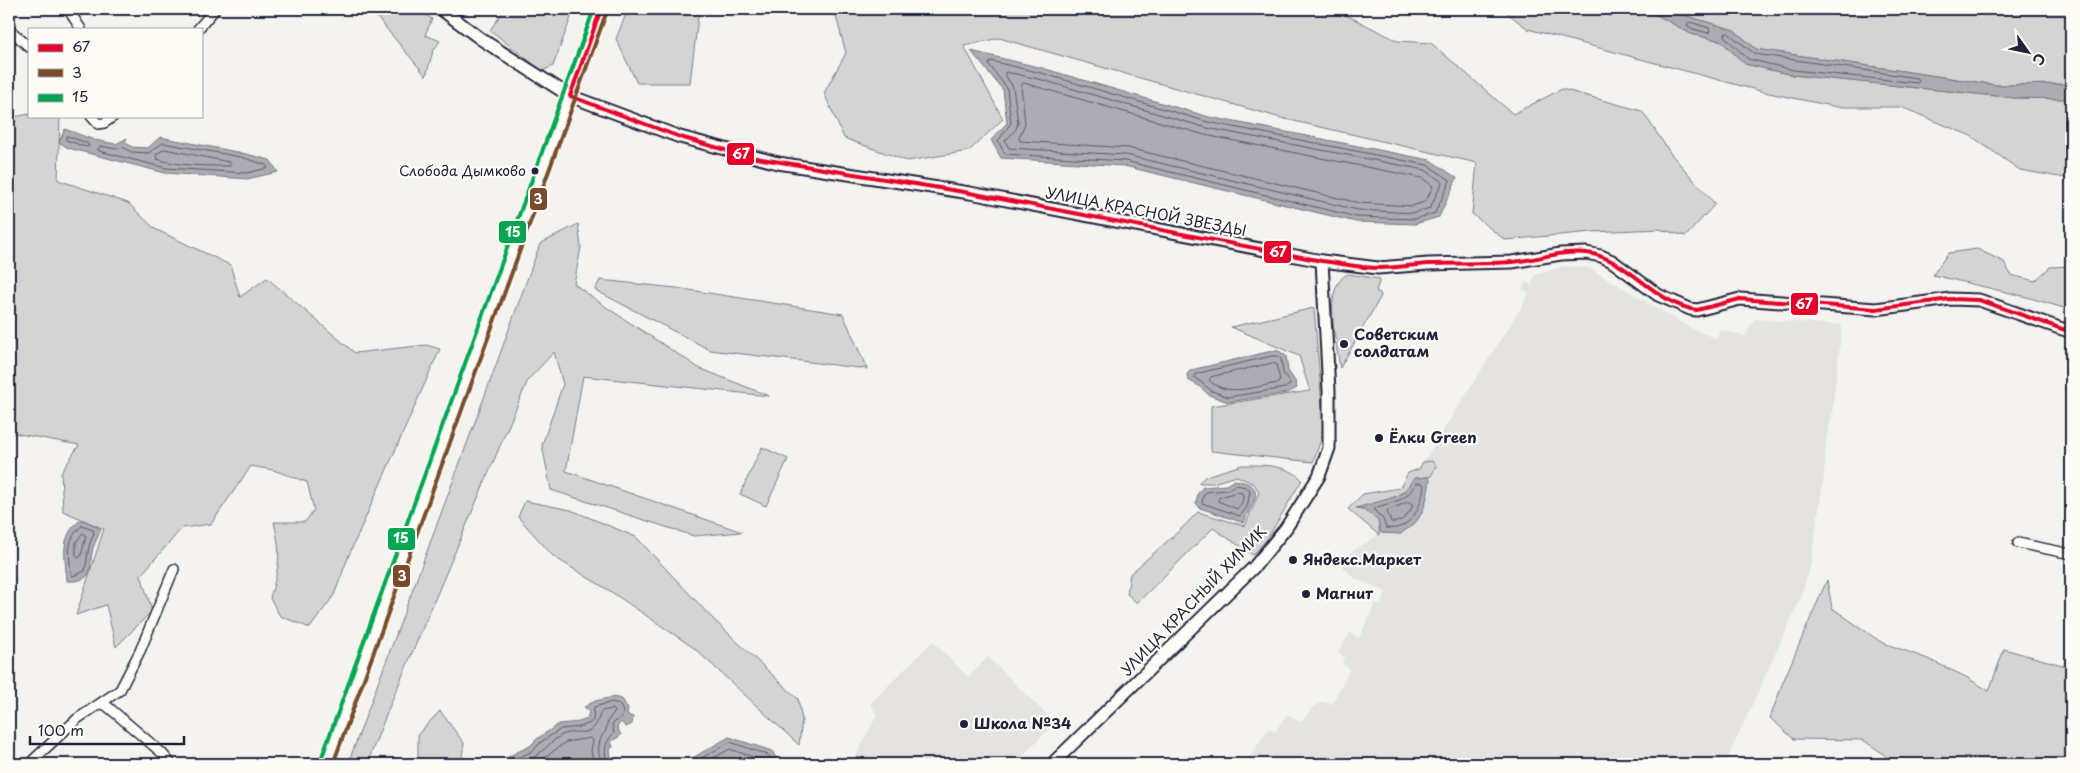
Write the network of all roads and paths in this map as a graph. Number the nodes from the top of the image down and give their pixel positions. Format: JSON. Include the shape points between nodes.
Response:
{"nodes":[{"id":1,"x":68,"y":9,"type":"edge"},
{"id":2,"x":215,"y":9,"type":"edge"},
{"id":3,"x":441,"y":9,"type":"edge"},
{"id":4,"x":601,"y":9,"type":"edge"},
{"id":5,"x":80,"y":28,"type":"edge"},
{"id":6,"x":199,"y":28,"type":"edge"},
{"id":7,"x":9,"y":29,"type":"edge"},
{"id":8,"x":28,"y":46,"type":"edge"},
{"id":9,"x":570,"y":96,"type":"junction"},
{"id":10,"x":110,"y":118,"type":"edge"},
{"id":11,"x":93,"y":119,"type":"edge"},
{"id":12,"x":1322,"y":261,"type":"junction"},
{"id":13,"x":2071,"y":332,"type":"edge"},
{"id":14,"x":2018,"y":543,"type":"dead end"},
{"id":15,"x":2071,"y":554,"type":"edge"},
{"id":16,"x":174,"y":569,"type":"dead end"},
{"id":17,"x":102,"y":704,"type":"junction"},
{"id":18,"x":29,"y":764,"type":"edge"},
{"id":19,"x":172,"y":764,"type":"edge"},
{"id":20,"x":326,"y":764,"type":"edge"},
{"id":21,"x":1052,"y":764,"type":"edge"}],
"edges":[{"from":1,"to":5,"type":"street"},
{"from":2,"to":6,"type":"street"},
{"from":3,"to":9,"type":"street","name":"УЛИЦА КРАСНОЙ ЗВЕЗДЫ"},
{"from":4,"to":9,"type":"main road"},
{"from":7,"to":8,"type":"street"},
{"from":9,"to":12,"type":"street","name":"УЛИЦА КРАСНОЙ ЗВЕЗДЫ","via":[[680,137],[750,156],[970,193]]},
{"from":9,"to":20,"type":"main road"},
{"from":10,"to":11,"type":"street","via":[[100,124]]},
{"from":12,"to":13,"type":"street","name":"УЛИЦА КРАСНОЙ ЗВЕЗДЫ","via":[[1378,268],[1512,262],[1586,253],[1612,261],[1658,295],[1690,309],[1698,310],[1740,299],[1876,309],[1950,299],[1979,300]]},
{"from":12,"to":21,"type":"street","name":"УЛИЦА КРАСНЫЙ ХИМИК","via":[[1329,448],[1319,476],[1286,528],[1255,566]]},
{"from":14,"to":15,"type":"street"},
{"from":16,"to":17,"type":"street","via":[[124,684]]},
{"from":17,"to":18,"type":"street","via":[[77,719]]},
{"from":17,"to":19,"type":"street"}]}
